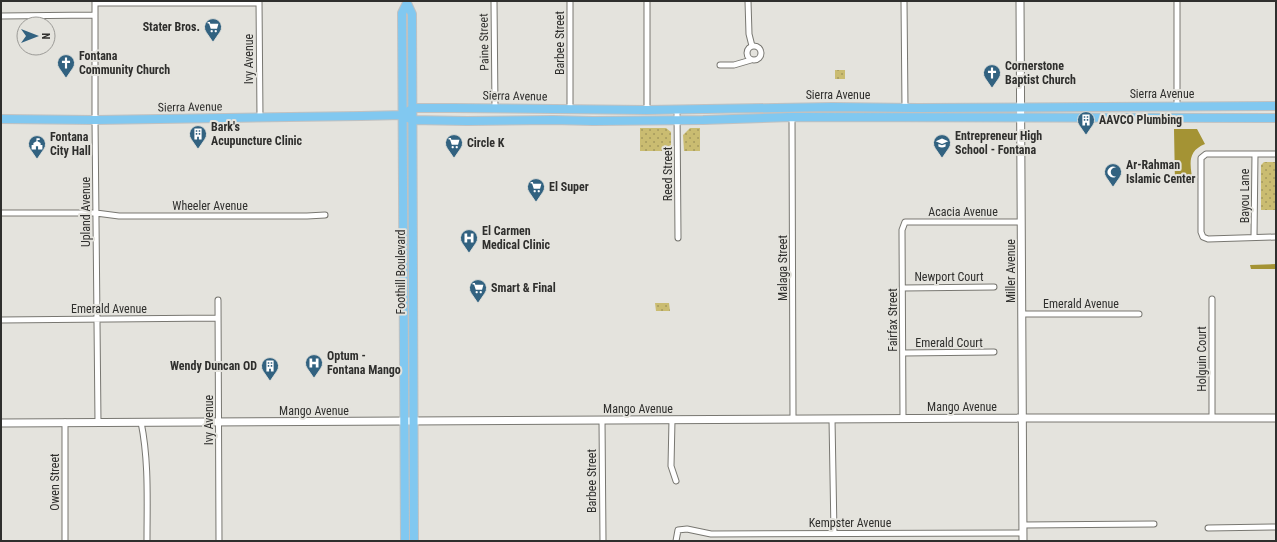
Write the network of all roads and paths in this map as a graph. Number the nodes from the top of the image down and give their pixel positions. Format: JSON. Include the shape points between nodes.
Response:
{"nodes":[{"id":1,"x":494,"y":1,"type":"edge"},
{"id":2,"x":570,"y":1,"type":"edge"},
{"id":3,"x":647,"y":1,"type":"edge"},
{"id":4,"x":748,"y":1,"type":"edge"},
{"id":5,"x":904,"y":1,"type":"edge"},
{"id":6,"x":1020,"y":1,"type":"edge"},
{"id":7,"x":1177,"y":1,"type":"edge"},
{"id":8,"x":95,"y":2,"type":"edge"},
{"id":9,"x":260,"y":2,"type":"edge"},
{"id":10,"x":407,"y":2,"type":"edge"},
{"id":11,"x":95,"y":15,"type":"junction"},
{"id":12,"x":1,"y":16,"type":"edge"},
{"id":13,"x":752,"y":46,"type":"junction"},
{"id":14,"x":751,"y":60,"type":"junction"},
{"id":15,"x":720,"y":65,"type":"dead end"},
{"id":16,"x":1177,"y":106,"type":"junction"},
{"id":17,"x":1276,"y":106,"type":"edge"},
{"id":18,"x":1021,"y":107,"type":"junction"},
{"id":19,"x":412,"y":108,"type":"junction"},
{"id":20,"x":495,"y":108,"type":"junction"},
{"id":21,"x":905,"y":108,"type":"junction"},
{"id":22,"x":570,"y":110,"type":"junction"},
{"id":23,"x":647,"y":110,"type":"junction"},
{"id":24,"x":677,"y":110,"type":"junction"},
{"id":25,"x":403,"y":115,"type":"junction"},
{"id":26,"x":792,"y":117,"type":"junction"},
{"id":27,"x":260,"y":118,"type":"junction"},
{"id":28,"x":1021,"y":118,"type":"junction"},
{"id":29,"x":1276,"y":118,"type":"edge"},
{"id":30,"x":1,"y":119,"type":"edge"},
{"id":31,"x":95,"y":120,"type":"junction"},
{"id":32,"x":412,"y":120,"type":"junction"},
{"id":33,"x":677,"y":120,"type":"junction"},
{"id":34,"x":1255,"y":154,"type":"junction"},
{"id":35,"x":1276,"y":154,"type":"edge"},
{"id":36,"x":1,"y":213,"type":"edge"},
{"id":37,"x":96,"y":213,"type":"junction"},
{"id":38,"x":325,"y":215,"type":"dead end"},
{"id":39,"x":905,"y":222,"type":"joint"},
{"id":40,"x":1021,"y":222,"type":"junction"},
{"id":41,"x":1254,"y":237,"type":"junction"},
{"id":42,"x":1276,"y":237,"type":"edge"},
{"id":43,"x":678,"y":238,"type":"dead end"},
{"id":44,"x":994,"y":287,"type":"dead end"},
{"id":45,"x":903,"y":288,"type":"junction"},
{"id":46,"x":218,"y":300,"type":"dead end"},
{"id":47,"x":1212,"y":300,"type":"dead end"},
{"id":48,"x":1022,"y":314,"type":"junction"},
{"id":49,"x":1139,"y":314,"type":"dead end"},
{"id":50,"x":218,"y":318,"type":"junction"},
{"id":51,"x":96,"y":319,"type":"junction"},
{"id":52,"x":1,"y":320,"type":"edge"},
{"id":53,"x":994,"y":352,"type":"dead end"},
{"id":54,"x":903,"y":353,"type":"junction"},
{"id":55,"x":903,"y":418,"type":"junction"},
{"id":56,"x":1022,"y":418,"type":"junction"},
{"id":57,"x":1212,"y":418,"type":"junction"},
{"id":58,"x":1276,"y":418,"type":"edge"},
{"id":59,"x":793,"y":419,"type":"junction"},
{"id":60,"x":832,"y":419,"type":"junction"},
{"id":61,"x":602,"y":420,"type":"junction"},
{"id":62,"x":672,"y":420,"type":"junction"},
{"id":63,"x":404,"y":421,"type":"junction"},
{"id":64,"x":413,"y":421,"type":"junction"},
{"id":65,"x":65,"y":422,"type":"junction"},
{"id":66,"x":98,"y":422,"type":"junction"},
{"id":67,"x":141,"y":422,"type":"junction"},
{"id":68,"x":219,"y":422,"type":"junction"},
{"id":69,"x":1,"y":423,"type":"edge"},
{"id":70,"x":676,"y":481,"type":"dead end"},
{"id":71,"x":1154,"y":524,"type":"dead end"},
{"id":72,"x":1276,"y":527,"type":"edge"},
{"id":73,"x":1208,"y":528,"type":"dead end"},
{"id":74,"x":1023,"y":529,"type":"junction"},
{"id":75,"x":834,"y":533,"type":"junction"},
{"id":76,"x":65,"y":541,"type":"edge"},
{"id":77,"x":147,"y":541,"type":"edge"},
{"id":78,"x":219,"y":541,"type":"edge"},
{"id":79,"x":405,"y":541,"type":"edge"},
{"id":80,"x":414,"y":541,"type":"edge"},
{"id":81,"x":603,"y":541,"type":"edge"},
{"id":82,"x":676,"y":541,"type":"edge"},
{"id":83,"x":1023,"y":541,"type":"edge"}],
"edges":[{"from":1,"to":20,"type":"street","name":"Paine Street"},
{"from":2,"to":22,"type":"street","name":"Barbee Street"},
{"from":3,"to":23,"type":"street"},
{"from":4,"to":13,"type":"street"},
{"from":5,"to":21,"type":"street"},
{"from":6,"to":18,"type":"street","name":"Miller Avenue"},
{"from":7,"to":16,"type":"street"},
{"from":8,"to":9,"type":"street"},
{"from":8,"to":11,"type":"street","name":"Upland Avenue"},
{"from":9,"to":27,"type":"street","name":"Ivy Avenue"},
{"from":10,"to":19,"type":"main road","name":"Foothill Boulevard","via":[[412,14]]},
{"from":10,"to":25,"type":"main road","name":"Foothill Boulevard","via":[[402,13]]},
{"from":11,"to":12,"type":"street"},
{"from":11,"to":31,"type":"street","name":"Upland Avenue"},
{"from":13,"to":14,"type":"street","via":[[748,48],[747,53]]},
{"from":13,"to":14,"type":"street","via":[[759,48],[762,54],[758,60]]},
{"from":14,"to":15,"type":"street","via":[[734,65]]},
{"from":16,"to":17,"type":"main road","name":"Sierra Avenue"},
{"from":16,"to":18,"type":"main road","name":"Sierra Avenue"},
{"from":18,"to":21,"type":"main road","name":"Sierra Avenue"},
{"from":18,"to":28,"type":"street","name":"Miller Avenue"},
{"from":19,"to":20,"type":"main road","name":"Sierra Avenue"},
{"from":19,"to":25,"type":"main road"},
{"from":19,"to":32,"type":"main road","name":"Foothill Boulevard"},
{"from":20,"to":22,"type":"main road","name":"Sierra Avenue"},
{"from":21,"to":24,"type":"main road","name":"Sierra Avenue"},
{"from":22,"to":23,"type":"main road","name":"Sierra Avenue"},
{"from":23,"to":24,"type":"main road","name":"Sierra Avenue"},
{"from":24,"to":33,"type":"street","name":"Reed Street"},
{"from":25,"to":27,"type":"main road","name":"Sierra Avenue"},
{"from":25,"to":32,"type":"main road","name":"Sierra Avenue"},
{"from":25,"to":63,"type":"main road","name":"Foothill Boulevard"},
{"from":26,"to":28,"type":"main road","name":"Sierra Avenue"},
{"from":26,"to":33,"type":"main road","name":"Sierra Avenue"},
{"from":26,"to":59,"type":"street","name":"Malaga Street"},
{"from":27,"to":31,"type":"main road","name":"Sierra Avenue"},
{"from":28,"to":29,"type":"main road","name":"Sierra Avenue"},
{"from":28,"to":40,"type":"street","name":"Miller Avenue"},
{"from":30,"to":31,"type":"main road","name":"Sierra Avenue"},
{"from":31,"to":37,"type":"street","name":"Upland Avenue"},
{"from":32,"to":33,"type":"main road","name":"Sierra Avenue"},
{"from":32,"to":64,"type":"main road","name":"Foothill Boulevard"},
{"from":33,"to":43,"type":"street","name":"Reed Street"},
{"from":34,"to":35,"type":"street"},
{"from":34,"to":41,"type":"street","name":"Bayou Lane"},
{"from":34,"to":41,"type":"street","via":[[1206,154],[1201,158],[1203,237]]},
{"from":36,"to":37,"type":"street","name":"Wheeler Avenue"},
{"from":37,"to":38,"type":"street","name":"Wheeler Avenue","via":[[119,216]]},
{"from":37,"to":51,"type":"street","name":"Upland Avenue"},
{"from":39,"to":40,"type":"street","name":"Acacia Avenue"},
{"from":39,"to":45,"type":"street","name":"Fairfax Street","via":[[902,230]]},
{"from":40,"to":48,"type":"street","name":"Miller Avenue"},
{"from":41,"to":42,"type":"street"},
{"from":44,"to":45,"type":"street","name":"Newport Court"},
{"from":45,"to":54,"type":"street","name":"Fairfax Street"},
{"from":46,"to":50,"type":"street","name":"Ivy Avenue"},
{"from":47,"to":57,"type":"street","name":"Holguin Court"},
{"from":48,"to":49,"type":"street","name":"Emerald Avenue"},
{"from":48,"to":56,"type":"street","name":"Miller Avenue"},
{"from":50,"to":51,"type":"street","name":"Emerald Avenue"},
{"from":50,"to":68,"type":"street","name":"Ivy Avenue"},
{"from":51,"to":52,"type":"street","name":"Emerald Avenue"},
{"from":51,"to":66,"type":"street","name":"Upland Avenue"},
{"from":53,"to":54,"type":"street","name":"Emerald Court"},
{"from":54,"to":55,"type":"street","name":"Fairfax Street"},
{"from":55,"to":56,"type":"street","name":"Mango Avenue"},
{"from":55,"to":60,"type":"street","name":"Mango Avenue"},
{"from":56,"to":57,"type":"street","name":"Mango Avenue"},
{"from":56,"to":74,"type":"street","name":"Miller Avenue"},
{"from":57,"to":58,"type":"street","name":"Mango Avenue"},
{"from":59,"to":60,"type":"street","name":"Mango Avenue"},
{"from":59,"to":62,"type":"street","name":"Mango Avenue"},
{"from":60,"to":75,"type":"street"},
{"from":61,"to":62,"type":"street","name":"Mango Avenue"},
{"from":61,"to":64,"type":"street","name":"Mango Avenue"},
{"from":61,"to":81,"type":"street","name":"Barbee Street"},
{"from":62,"to":70,"type":"street","via":[[671,466]]},
{"from":63,"to":64,"type":"street","name":"Mango Avenue"},
{"from":63,"to":68,"type":"street","name":"Mango Avenue"},
{"from":63,"to":79,"type":"main road","name":"Foothill Boulevard"},
{"from":64,"to":80,"type":"main road","name":"Foothill Boulevard"},
{"from":65,"to":66,"type":"street","name":"Mango Avenue"},
{"from":65,"to":69,"type":"street","name":"Mango Avenue"},
{"from":65,"to":76,"type":"street","name":"Owen Street"},
{"from":66,"to":67,"type":"street","name":"Mango Avenue"},
{"from":67,"to":68,"type":"street","name":"Mango Avenue"},
{"from":67,"to":77,"type":"street","via":[[147,460]]},
{"from":68,"to":78,"type":"street","name":"Ivy Avenue"},
{"from":71,"to":74,"type":"street","name":"Kempster Avenue"},
{"from":72,"to":73,"type":"street"},
{"from":74,"to":75,"type":"street","name":"Kempster Avenue"},
{"from":74,"to":83,"type":"street","name":"Miller Avenue"},
{"from":75,"to":82,"type":"street","name":"Kempster Avenue","via":[[711,534],[687,529],[678,530]]}]}
